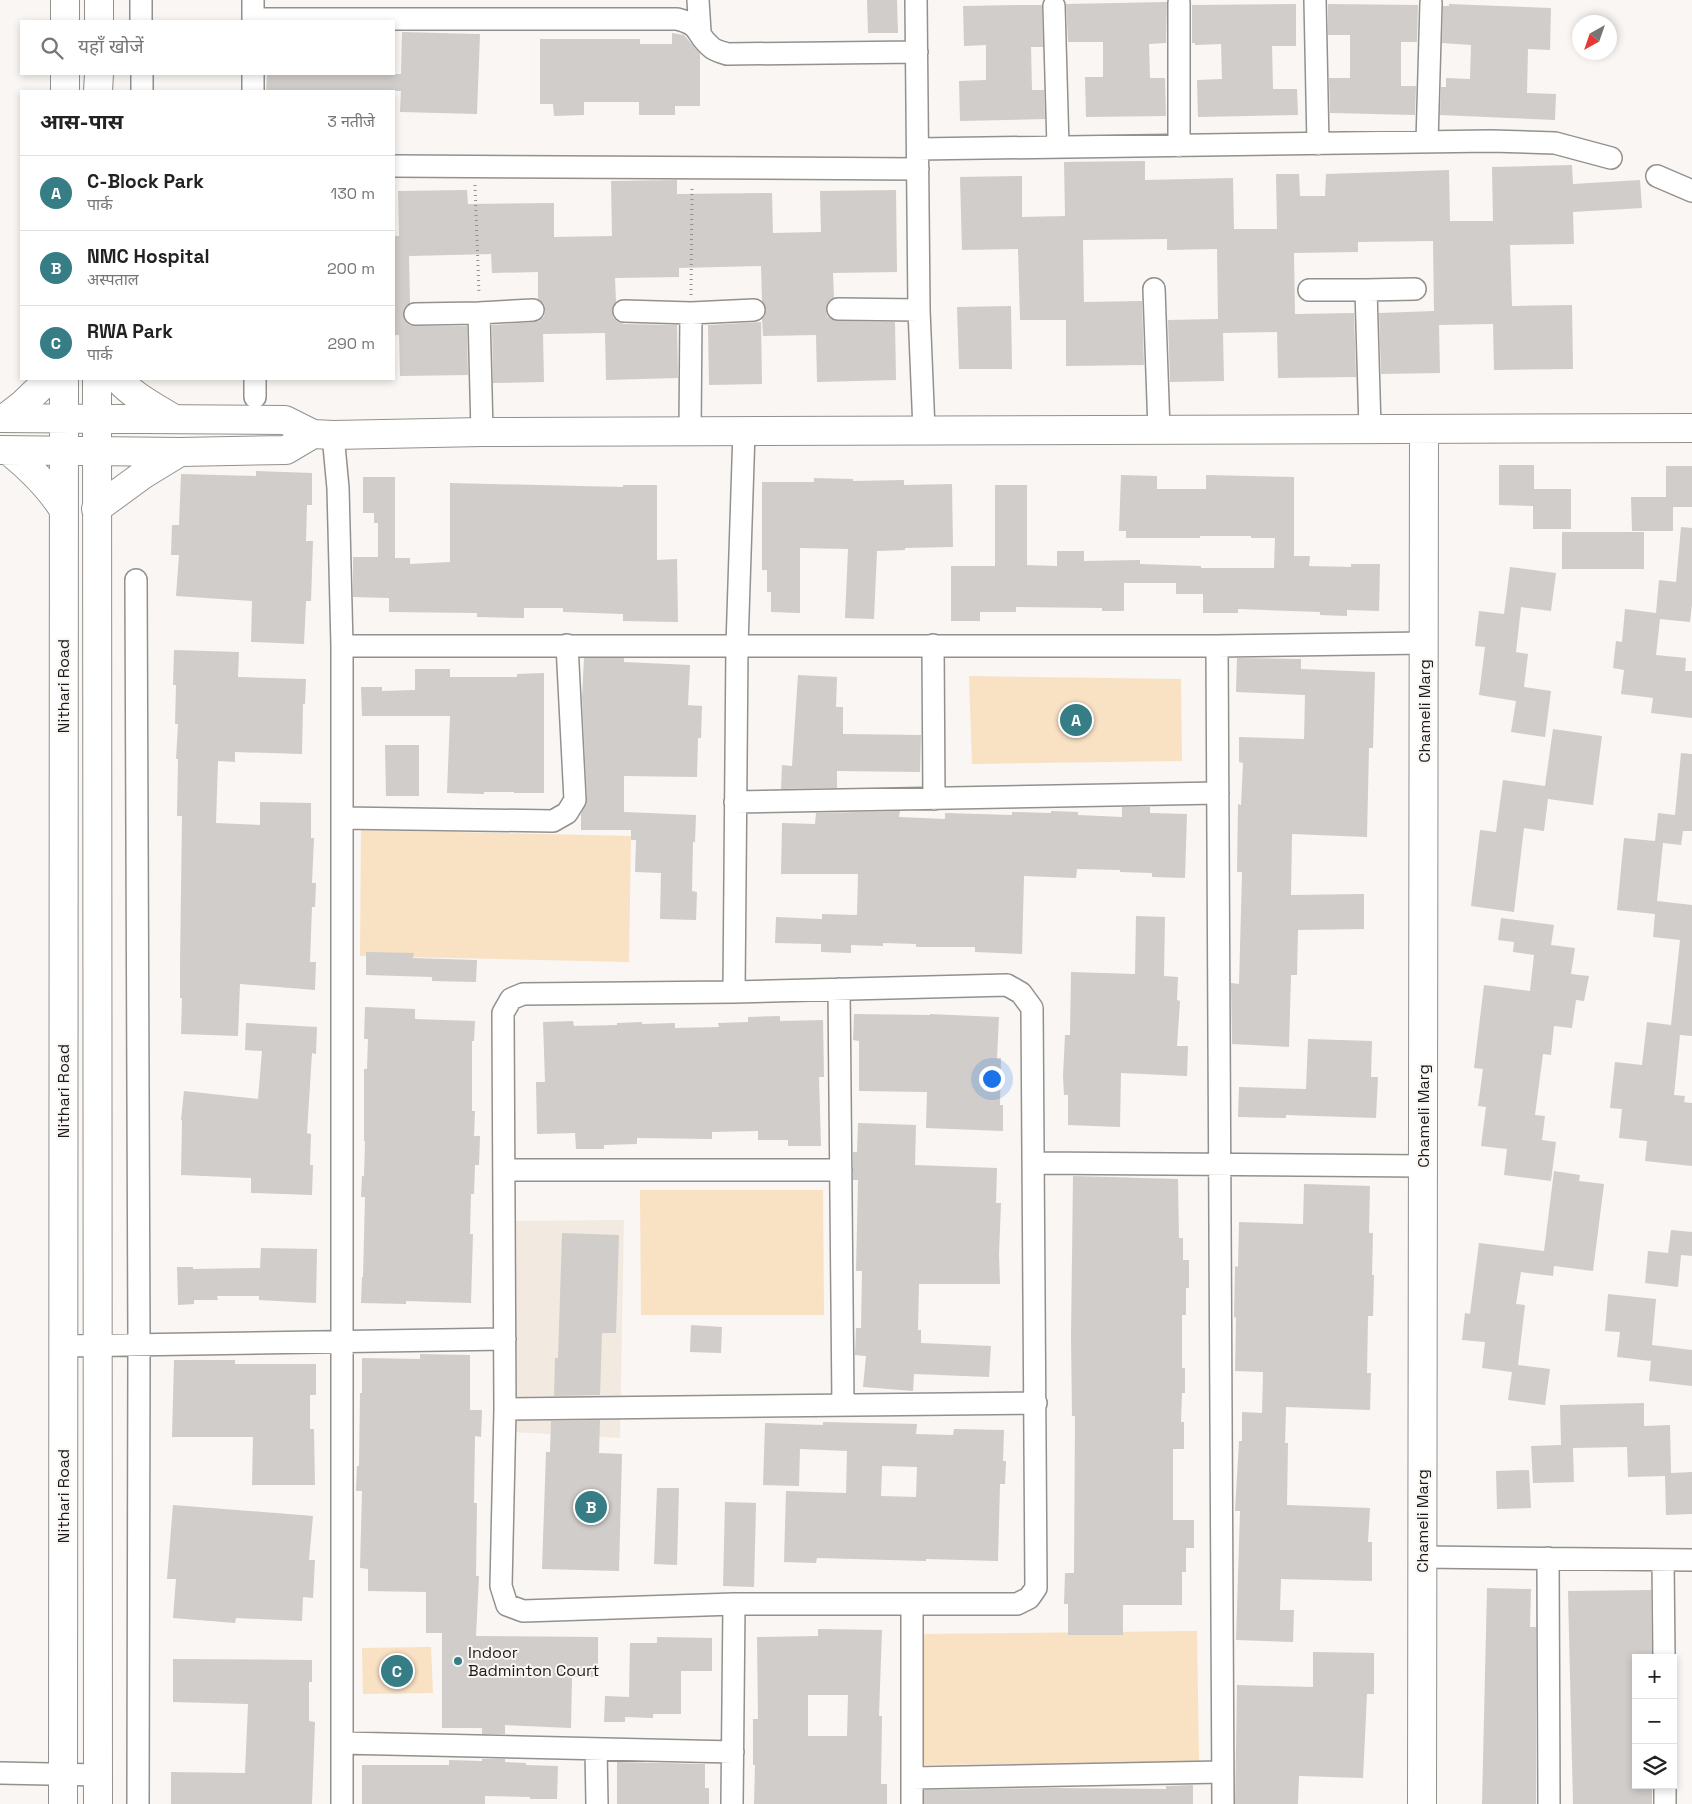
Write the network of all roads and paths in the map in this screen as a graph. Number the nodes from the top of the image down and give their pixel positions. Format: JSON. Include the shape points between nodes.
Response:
{"nodes":[{"id":1,"x":65,"y":0,"type":"edge"},
{"id":2,"x":99,"y":0,"type":"edge"},
{"id":3,"x":141,"y":0,"type":"edge"},
{"id":4,"x":698,"y":0,"type":"edge"},
{"id":5,"x":916,"y":0,"type":"edge"},
{"id":6,"x":1315,"y":0,"type":"edge"},
{"id":7,"x":1179,"y":3,"type":"dead end"},
{"id":8,"x":1432,"y":3,"type":"dead end"},
{"id":9,"x":1054,"y":6,"type":"dead end"},
{"id":10,"x":253,"y":13,"type":"edge"},
{"id":11,"x":65,"y":20,"type":"edge"},
{"id":12,"x":99,"y":20,"type":"edge"},
{"id":13,"x":141,"y":20,"type":"edge"},
{"id":14,"x":700,"y":32,"type":"junction"},
{"id":15,"x":917,"y":52,"type":"junction"},
{"id":16,"x":65,"y":75,"type":"edge"},
{"id":17,"x":98,"y":75,"type":"edge"},
{"id":18,"x":142,"y":75,"type":"edge"},
{"id":19,"x":253,"y":75,"type":"edge"},
{"id":20,"x":65,"y":90,"type":"edge"},
{"id":21,"x":98,"y":90,"type":"edge"},
{"id":22,"x":142,"y":90,"type":"edge"},
{"id":23,"x":253,"y":90,"type":"edge"},
{"id":24,"x":1428,"y":142,"type":"junction"},
{"id":25,"x":1318,"y":144,"type":"junction"},
{"id":26,"x":1180,"y":146,"type":"junction"},
{"id":27,"x":1058,"y":147,"type":"junction"},
{"id":28,"x":1611,"y":158,"type":"dead end"},
{"id":29,"x":918,"y":159,"type":"junction"},
{"id":30,"x":395,"y":166,"type":"edge"},
{"id":31,"x":475,"y":167,"type":"junction"},
{"id":32,"x":692,"y":168,"type":"junction"},
{"id":33,"x":1657,"y":176,"type":"dead end"},
{"id":34,"x":1692,"y":191,"type":"edge"},
{"id":35,"x":1154,"y":289,"type":"dead end"},
{"id":36,"x":1415,"y":289,"type":"dead end"},
{"id":37,"x":1310,"y":290,"type":"dead end"},
{"id":38,"x":1366,"y":290,"type":"junction"},
{"id":39,"x":533,"y":310,"type":"dead end"},
{"id":40,"x":754,"y":310,"type":"dead end"},
{"id":41,"x":838,"y":310,"type":"dead end"},
{"id":42,"x":919,"y":310,"type":"junction"},
{"id":43,"x":624,"y":311,"type":"dead end"},
{"id":44,"x":479,"y":313,"type":"junction"},
{"id":45,"x":691,"y":313,"type":"junction"},
{"id":46,"x":415,"y":314,"type":"dead end"},
{"id":47,"x":48,"y":380,"type":"edge"},
{"id":48,"x":64,"y":380,"type":"edge"},
{"id":49,"x":98,"y":380,"type":"edge"},
{"id":50,"x":119,"y":380,"type":"edge"},
{"id":51,"x":2,"y":418,"type":"edge"},
{"id":52,"x":64,"y":419,"type":"junction"},
{"id":53,"x":174,"y":419,"type":"junction"},
{"id":54,"x":98,"y":420,"type":"junction"},
{"id":55,"x":1692,"y":428,"type":"edge"},
{"id":56,"x":1370,"y":429,"type":"junction"},
{"id":57,"x":1424,"y":429,"type":"junction"},
{"id":58,"x":924,"y":430,"type":"junction"},
{"id":59,"x":1159,"y":430,"type":"junction"},
{"id":60,"x":690,"y":431,"type":"junction"},
{"id":61,"x":744,"y":431,"type":"junction"},
{"id":62,"x":482,"y":432,"type":"junction"},
{"id":63,"x":323,"y":435,"type":"junction"},
{"id":64,"x":4,"y":450,"type":"edge"},
{"id":65,"x":63,"y":450,"type":"junction"},
{"id":66,"x":98,"y":452,"type":"junction"},
{"id":67,"x":180,"y":452,"type":"junction"},
{"id":68,"x":63,"y":509,"type":"junction"},
{"id":69,"x":96,"y":509,"type":"junction"},
{"id":70,"x":136,"y":580,"type":"dead end"},
{"id":71,"x":1424,"y":643,"type":"junction"},
{"id":72,"x":567,"y":645,"type":"junction"},
{"id":73,"x":933,"y":645,"type":"junction"},
{"id":74,"x":342,"y":646,"type":"junction"},
{"id":75,"x":737,"y":646,"type":"junction"},
{"id":76,"x":1217,"y":646,"type":"junction"},
{"id":77,"x":1218,"y":793,"type":"junction"},
{"id":78,"x":934,"y":799,"type":"junction"},
{"id":79,"x":735,"y":802,"type":"junction"},
{"id":80,"x":342,"y":818,"type":"junction"},
{"id":81,"x":839,"y":989,"type":"junction"},
{"id":82,"x":734,"y":992,"type":"junction"},
{"id":83,"x":1034,"y":1163,"type":"junction"},
{"id":84,"x":1220,"y":1165,"type":"junction"},
{"id":85,"x":1423,"y":1166,"type":"junction"},
{"id":86,"x":505,"y":1170,"type":"junction"},
{"id":87,"x":841,"y":1170,"type":"junction"},
{"id":88,"x":505,"y":1339,"type":"junction"},
{"id":89,"x":342,"y":1342,"type":"junction"},
{"id":90,"x":139,"y":1345,"type":"junction"},
{"id":91,"x":63,"y":1346,"type":"junction"},
{"id":92,"x":98,"y":1346,"type":"junction"},
{"id":93,"x":1036,"y":1403,"type":"junction"},
{"id":94,"x":843,"y":1405,"type":"junction"},
{"id":95,"x":505,"y":1409,"type":"junction"},
{"id":96,"x":1422,"y":1557,"type":"junction"},
{"id":97,"x":1548,"y":1558,"type":"junction"},
{"id":98,"x":1663,"y":1560,"type":"junction"},
{"id":99,"x":1692,"y":1560,"type":"edge"},
{"id":100,"x":734,"y":1604,"type":"junction"},
{"id":101,"x":912,"y":1604,"type":"junction"},
{"id":102,"x":1664,"y":1654,"type":"edge"},
{"id":103,"x":342,"y":1743,"type":"junction"},
{"id":104,"x":596,"y":1749,"type":"junction"},
{"id":105,"x":732,"y":1752,"type":"junction"},
{"id":106,"x":1222,"y":1772,"type":"junction"},
{"id":107,"x":0,"y":1773,"type":"edge"},
{"id":108,"x":62,"y":1774,"type":"junction"},
{"id":109,"x":98,"y":1775,"type":"junction"},
{"id":110,"x":912,"y":1778,"type":"junction"},
{"id":111,"x":1665,"y":1789,"type":"edge"},
{"id":112,"x":63,"y":1804,"type":"edge"},
{"id":113,"x":98,"y":1804,"type":"edge"},
{"id":114,"x":138,"y":1804,"type":"edge"},
{"id":115,"x":342,"y":1804,"type":"edge"},
{"id":116,"x":597,"y":1804,"type":"edge"},
{"id":117,"x":732,"y":1804,"type":"edge"},
{"id":118,"x":912,"y":1804,"type":"edge"},
{"id":119,"x":1222,"y":1804,"type":"edge"},
{"id":120,"x":1422,"y":1804,"type":"edge"},
{"id":121,"x":1549,"y":1804,"type":"edge"},
{"id":122,"x":1665,"y":1804,"type":"edge"}],
"edges":[{"from":1,"to":11,"type":"street"},
{"from":2,"to":12,"type":"street"},
{"from":3,"to":13,"type":"street"},
{"from":4,"to":14,"type":"street"},
{"from":5,"to":15,"type":"street"},
{"from":6,"to":25,"type":"street"},
{"from":7,"to":26,"type":"street"},
{"from":8,"to":24,"type":"street"},
{"from":9,"to":27,"type":"street"},
{"from":10,"to":14,"type":"street","via":[[677,19],[689,22]]},
{"from":14,"to":15,"type":"street","via":[[713,49],[727,54]]},
{"from":15,"to":29,"type":"street"},
{"from":16,"to":20,"type":"street"},
{"from":17,"to":21,"type":"street"},
{"from":18,"to":22,"type":"street"},
{"from":19,"to":23,"type":"street"},
{"from":24,"to":25,"type":"street"},
{"from":24,"to":28,"type":"street","via":[[1555,143]]},
{"from":25,"to":26,"type":"street"},
{"from":26,"to":27,"type":"street"},
{"from":27,"to":29,"type":"street"},
{"from":29,"to":32,"type":"street"},
{"from":29,"to":42,"type":"street"},
{"from":30,"to":31,"type":"street"},
{"from":31,"to":32,"type":"street"},
{"from":31,"to":44,"type":"path"},
{"from":32,"to":45,"type":"path"},
{"from":33,"to":34,"type":"street"},
{"from":35,"to":59,"type":"street"},
{"from":36,"to":38,"type":"street"},
{"from":37,"to":38,"type":"street"},
{"from":38,"to":56,"type":"street"},
{"from":39,"to":44,"type":"street"},
{"from":40,"to":45,"type":"street"},
{"from":41,"to":42,"type":"street"},
{"from":42,"to":58,"type":"street"},
{"from":43,"to":45,"type":"street"},
{"from":44,"to":46,"type":"street"},
{"from":44,"to":62,"type":"street"},
{"from":45,"to":60,"type":"street"},
{"from":47,"to":51,"type":"street","via":[[23,404]]},
{"from":48,"to":52,"type":"street","name":"Nithari Road"},
{"from":49,"to":54,"type":"street","name":"Nithari Road"},
{"from":50,"to":53,"type":"street"},
{"from":51,"to":52,"type":"street"},
{"from":52,"to":54,"type":"street"},
{"from":52,"to":65,"type":"street","name":"Nithari Road"},
{"from":53,"to":54,"type":"street"},
{"from":53,"to":63,"type":"street","via":[[285,420]]},
{"from":54,"to":66,"type":"street","name":"Nithari Road"},
{"from":55,"to":57,"type":"street"},
{"from":56,"to":57,"type":"street"},
{"from":56,"to":59,"type":"street"},
{"from":57,"to":71,"type":"street","name":"Chameli Marg"},
{"from":58,"to":59,"type":"street"},
{"from":58,"to":61,"type":"street"},
{"from":60,"to":61,"type":"street"},
{"from":60,"to":62,"type":"street"},
{"from":61,"to":75,"type":"street"},
{"from":62,"to":63,"type":"street"},
{"from":63,"to":67,"type":"street","via":[[286,450]]},
{"from":63,"to":74,"type":"street","via":[[338,488]]},
{"from":64,"to":65,"type":"street"},
{"from":64,"to":68,"type":"street","via":[[42,481]]},
{"from":65,"to":66,"type":"street"},
{"from":65,"to":68,"type":"street","name":"Nithari Road"},
{"from":66,"to":67,"type":"street"},
{"from":66,"to":69,"type":"street","name":"Nithari Road"},
{"from":67,"to":69,"type":"street"},
{"from":68,"to":91,"type":"street","name":"Nithari Road"},
{"from":69,"to":92,"type":"street","name":"Nithari Road"},
{"from":70,"to":90,"type":"street"},
{"from":71,"to":76,"type":"street"},
{"from":71,"to":85,"type":"street","name":"Chameli Marg"},
{"from":72,"to":74,"type":"street"},
{"from":72,"to":75,"type":"street"},
{"from":72,"to":80,"type":"street","via":[[575,800],[566,813],[553,821]]},
{"from":73,"to":75,"type":"street"},
{"from":73,"to":76,"type":"street"},
{"from":73,"to":78,"type":"street"},
{"from":74,"to":80,"type":"street"},
{"from":75,"to":79,"type":"street"},
{"from":76,"to":77,"type":"street"},
{"from":77,"to":78,"type":"street"},
{"from":77,"to":84,"type":"street"},
{"from":78,"to":79,"type":"street"},
{"from":79,"to":82,"type":"street"},
{"from":80,"to":89,"type":"street"},
{"from":81,"to":82,"type":"street"},
{"from":81,"to":83,"type":"street","via":[[1007,985],[1021,992],[1032,1008]]},
{"from":81,"to":87,"type":"street"},
{"from":82,"to":86,"type":"street","via":[[523,994],[511,999],[503,1013]]},
{"from":83,"to":84,"type":"street"},
{"from":83,"to":93,"type":"street"},
{"from":84,"to":85,"type":"street"},
{"from":84,"to":106,"type":"street"},
{"from":85,"to":96,"type":"street","name":"Chameli Marg"},
{"from":86,"to":87,"type":"street"},
{"from":86,"to":88,"type":"street"},
{"from":87,"to":94,"type":"street"},
{"from":88,"to":89,"type":"street"},
{"from":88,"to":95,"type":"street"},
{"from":89,"to":90,"type":"street"},
{"from":89,"to":103,"type":"street"},
{"from":90,"to":92,"type":"street"},
{"from":90,"to":114,"type":"street"},
{"from":91,"to":92,"type":"street"},
{"from":91,"to":108,"type":"street","name":"Nithari Road"},
{"from":92,"to":109,"type":"street","name":"Nithari Road"},
{"from":93,"to":94,"type":"street"},
{"from":93,"to":101,"type":"street","via":[[1036,1588],[1029,1598],[1018,1604]]},
{"from":94,"to":95,"type":"street"},
{"from":95,"to":100,"type":"street","via":[[500,1586],[507,1605],[523,1611]]},
{"from":96,"to":97,"type":"street"},
{"from":96,"to":120,"type":"street","name":"Chameli Marg"},
{"from":97,"to":98,"type":"street"},
{"from":97,"to":121,"type":"street"},
{"from":98,"to":99,"type":"street"},
{"from":98,"to":102,"type":"street"},
{"from":100,"to":101,"type":"street"},
{"from":100,"to":105,"type":"street"},
{"from":101,"to":110,"type":"street"},
{"from":103,"to":104,"type":"street"},
{"from":103,"to":115,"type":"street"},
{"from":104,"to":105,"type":"street"},
{"from":104,"to":116,"type":"street"},
{"from":105,"to":117,"type":"street"},
{"from":106,"to":110,"type":"street"},
{"from":106,"to":119,"type":"street"},
{"from":107,"to":108,"type":"street"},
{"from":108,"to":109,"type":"street"},
{"from":108,"to":112,"type":"street","name":"Nithari Road"},
{"from":109,"to":113,"type":"street","name":"Nithari Road"},
{"from":110,"to":118,"type":"street"},
{"from":111,"to":122,"type":"street"}]}
